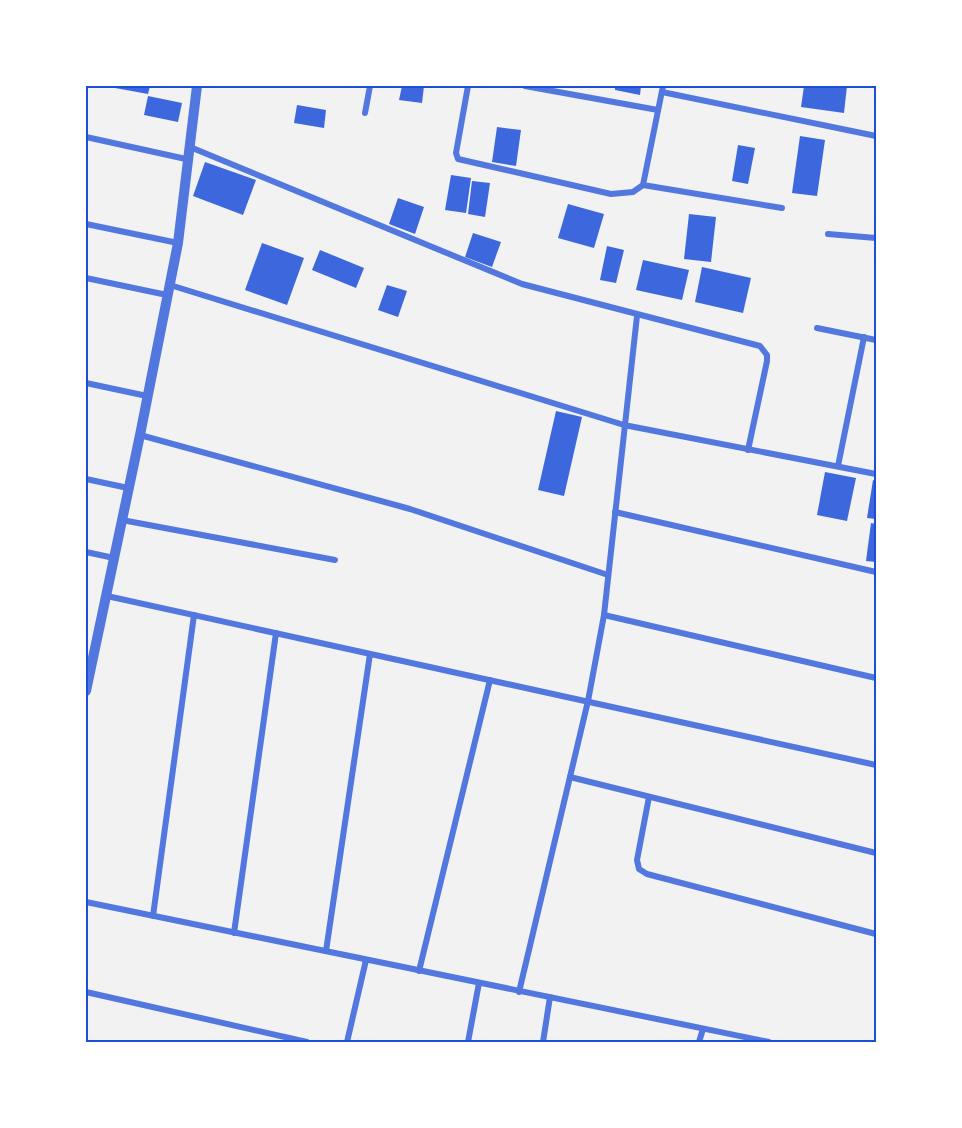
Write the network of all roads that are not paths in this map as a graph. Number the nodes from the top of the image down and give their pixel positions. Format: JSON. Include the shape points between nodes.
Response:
{"nodes":[{"id":1,"x":196,"y":86,"type":"edge"},
{"id":2,"x":370,"y":86,"type":"edge"},
{"id":3,"x":468,"y":86,"type":"edge"},
{"id":4,"x":525,"y":86,"type":"edge"},
{"id":5,"x":662,"y":89,"type":"edge"},
{"id":6,"x":658,"y":110,"type":"junction"},
{"id":7,"x":364,"y":113,"type":"dead end"},
{"id":8,"x":876,"y":136,"type":"edge"},
{"id":9,"x":86,"y":137,"type":"edge"},
{"id":10,"x":189,"y":147,"type":"junction"},
{"id":11,"x":186,"y":159,"type":"junction"},
{"id":12,"x":643,"y":185,"type":"junction"},
{"id":13,"x":782,"y":208,"type":"dead end"},
{"id":14,"x":86,"y":224,"type":"edge"},
{"id":15,"x":828,"y":234,"type":"dead end"},
{"id":16,"x":876,"y":238,"type":"edge"},
{"id":17,"x":178,"y":243,"type":"junction"},
{"id":18,"x":86,"y":278,"type":"edge"},
{"id":19,"x":168,"y":290,"type":"junction"},
{"id":20,"x":637,"y":316,"type":"junction"},
{"id":21,"x":817,"y":328,"type":"dead end"},
{"id":22,"x":864,"y":337,"type":"junction"},
{"id":23,"x":876,"y":340,"type":"edge"},
{"id":24,"x":86,"y":383,"type":"edge"},
{"id":25,"x":147,"y":396,"type":"junction"},
{"id":26,"x":624,"y":425,"type":"junction"},
{"id":27,"x":140,"y":435,"type":"junction"},
{"id":28,"x":748,"y":450,"type":"junction"},
{"id":29,"x":838,"y":466,"type":"junction"},
{"id":30,"x":876,"y":474,"type":"edge"},
{"id":31,"x":86,"y":480,"type":"edge"},
{"id":32,"x":128,"y":488,"type":"junction"},
{"id":33,"x":615,"y":512,"type":"junction"},
{"id":34,"x":122,"y":520,"type":"junction"},
{"id":35,"x":86,"y":552,"type":"edge"},
{"id":36,"x":114,"y":558,"type":"junction"},
{"id":37,"x":335,"y":560,"type":"dead end"},
{"id":38,"x":876,"y":572,"type":"edge"},
{"id":39,"x":608,"y":575,"type":"junction"},
{"id":40,"x":107,"y":596,"type":"junction"},
{"id":41,"x":194,"y":615,"type":"junction"},
{"id":42,"x":604,"y":615,"type":"junction"},
{"id":43,"x":276,"y":633,"type":"junction"},
{"id":44,"x":370,"y":654,"type":"junction"},
{"id":45,"x":876,"y":678,"type":"edge"},
{"id":46,"x":490,"y":680,"type":"junction"},
{"id":47,"x":86,"y":691,"type":"edge"},
{"id":48,"x":588,"y":701,"type":"junction"},
{"id":49,"x":876,"y":765,"type":"edge"},
{"id":50,"x":570,"y":777,"type":"junction"},
{"id":51,"x":649,"y":797,"type":"junction"},
{"id":52,"x":876,"y":853,"type":"edge"},
{"id":53,"x":86,"y":902,"type":"edge"},
{"id":54,"x":153,"y":916,"type":"junction"},
{"id":55,"x":234,"y":933,"type":"junction"},
{"id":56,"x":876,"y":934,"type":"edge"},
{"id":57,"x":326,"y":951,"type":"junction"},
{"id":58,"x":366,"y":960,"type":"junction"},
{"id":59,"x":419,"y":971,"type":"junction"},
{"id":60,"x":479,"y":983,"type":"junction"},
{"id":61,"x":86,"y":992,"type":"edge"},
{"id":62,"x":519,"y":992,"type":"junction"},
{"id":63,"x":550,"y":998,"type":"junction"},
{"id":64,"x":703,"y":1029,"type":"junction"},
{"id":65,"x":307,"y":1042,"type":"edge"},
{"id":66,"x":347,"y":1042,"type":"edge"},
{"id":67,"x":468,"y":1042,"type":"edge"},
{"id":68,"x":543,"y":1042,"type":"edge"},
{"id":69,"x":699,"y":1042,"type":"edge"},
{"id":70,"x":769,"y":1042,"type":"edge"}],
"edges":[{"from":1,"to":10,"type":"street"},
{"from":2,"to":7,"type":"street"},
{"from":3,"to":12,"type":"street","via":[[458,159],[611,194],[633,192]]},
{"from":4,"to":6,"type":"street"},
{"from":5,"to":6,"type":"street"},
{"from":5,"to":8,"type":"street"},
{"from":6,"to":12,"type":"street"},
{"from":9,"to":11,"type":"street"},
{"from":10,"to":11,"type":"street"},
{"from":10,"to":20,"type":"street","via":[[522,284]]},
{"from":11,"to":17,"type":"street"},
{"from":12,"to":13,"type":"street"},
{"from":14,"to":17,"type":"street"},
{"from":15,"to":16,"type":"street"},
{"from":17,"to":19,"type":"street"},
{"from":18,"to":19,"type":"street"},
{"from":19,"to":25,"type":"street"},
{"from":19,"to":26,"type":"street"},
{"from":20,"to":26,"type":"street"},
{"from":20,"to":28,"type":"street","via":[[754,344],[764,351],[767,361]]},
{"from":21,"to":22,"type":"street"},
{"from":22,"to":23,"type":"street"},
{"from":22,"to":29,"type":"street"},
{"from":24,"to":25,"type":"street"},
{"from":25,"to":27,"type":"street"},
{"from":26,"to":28,"type":"street"},
{"from":26,"to":33,"type":"street"},
{"from":27,"to":32,"type":"street"},
{"from":27,"to":39,"type":"street","via":[[410,509]]},
{"from":28,"to":29,"type":"street"},
{"from":29,"to":30,"type":"street"},
{"from":31,"to":32,"type":"street"},
{"from":32,"to":34,"type":"street"},
{"from":33,"to":38,"type":"street"},
{"from":33,"to":39,"type":"street"},
{"from":34,"to":36,"type":"street"},
{"from":34,"to":37,"type":"street"},
{"from":35,"to":36,"type":"street"},
{"from":36,"to":40,"type":"street"},
{"from":39,"to":42,"type":"street"},
{"from":40,"to":41,"type":"street"},
{"from":40,"to":47,"type":"street"},
{"from":41,"to":43,"type":"street"},
{"from":41,"to":54,"type":"street"},
{"from":42,"to":45,"type":"street"},
{"from":42,"to":48,"type":"street"},
{"from":43,"to":44,"type":"street"},
{"from":43,"to":55,"type":"street"},
{"from":44,"to":46,"type":"street"},
{"from":44,"to":57,"type":"street"},
{"from":46,"to":48,"type":"street"},
{"from":46,"to":59,"type":"street"},
{"from":48,"to":49,"type":"street"},
{"from":48,"to":50,"type":"street"},
{"from":50,"to":51,"type":"street"},
{"from":50,"to":62,"type":"street"},
{"from":51,"to":52,"type":"street"},
{"from":51,"to":56,"type":"street","via":[[637,860],[639,869],[647,874]]},
{"from":53,"to":54,"type":"street"},
{"from":54,"to":55,"type":"street"},
{"from":55,"to":57,"type":"street"},
{"from":57,"to":58,"type":"street"},
{"from":58,"to":59,"type":"street"},
{"from":58,"to":66,"type":"street"},
{"from":59,"to":60,"type":"street"},
{"from":60,"to":62,"type":"street"},
{"from":60,"to":67,"type":"street"},
{"from":61,"to":65,"type":"street"},
{"from":62,"to":63,"type":"street"},
{"from":63,"to":64,"type":"street"},
{"from":63,"to":68,"type":"street"},
{"from":64,"to":69,"type":"street"},
{"from":64,"to":70,"type":"street"}]}
